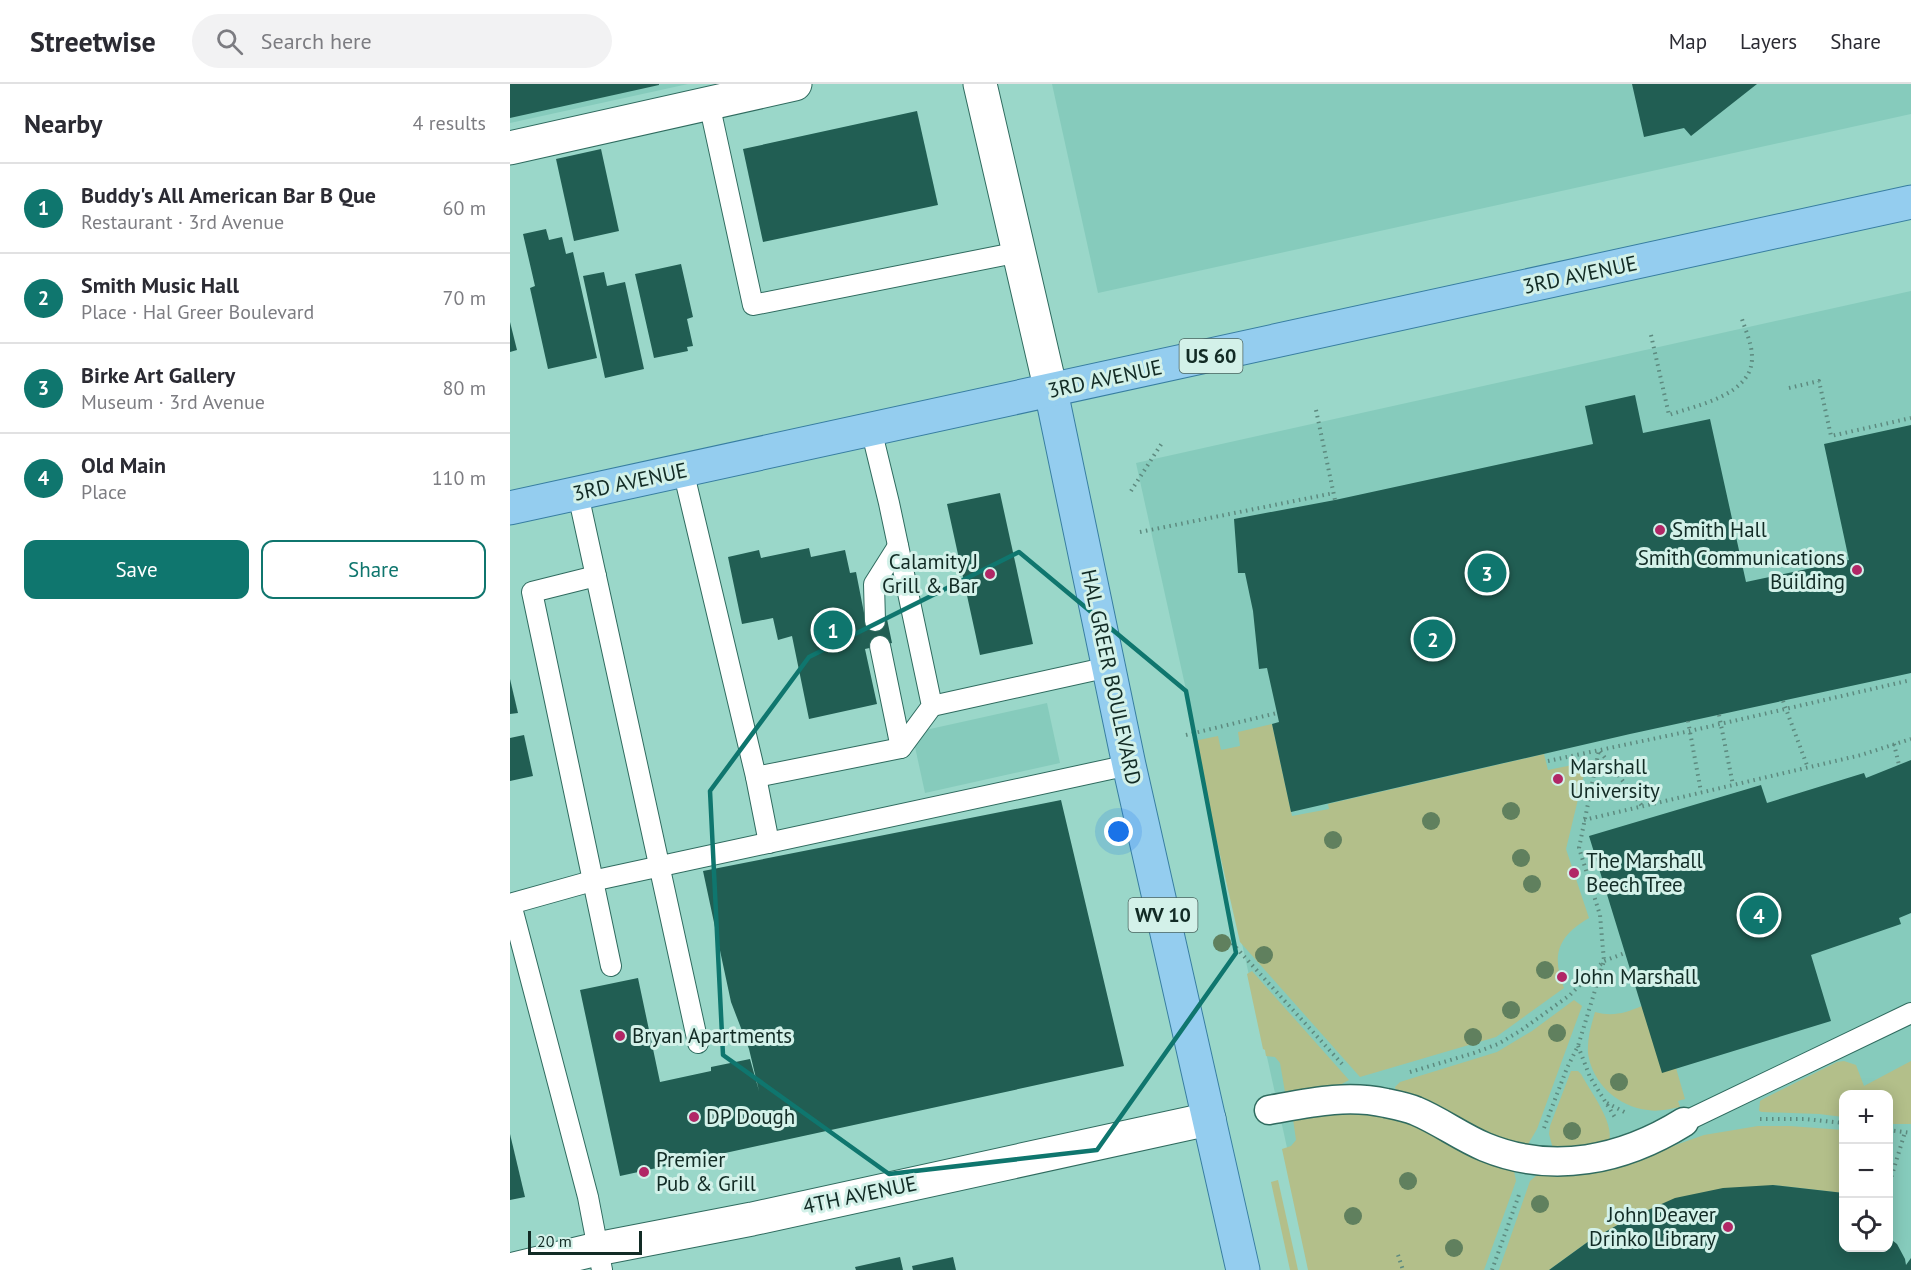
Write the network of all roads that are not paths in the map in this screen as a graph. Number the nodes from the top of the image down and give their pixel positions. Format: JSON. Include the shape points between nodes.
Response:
{"nodes":[{"id":1,"x":795,"y":84,"type":"edge"},
{"id":2,"x":980,"y":84,"type":"edge"},
{"id":3,"x":710,"y":103,"type":"junction"},
{"id":4,"x":510,"y":148,"type":"edge"},
{"id":5,"x":1911,"y":202,"type":"edge"},
{"id":6,"x":1018,"y":252,"type":"junction"},
{"id":7,"x":1051,"y":391,"type":"junction"},
{"id":8,"x":871,"y":429,"type":"junction"},
{"id":9,"x":683,"y":470,"type":"junction"},
{"id":10,"x":578,"y":494,"type":"junction"},
{"id":11,"x":510,"y":508,"type":"edge"},
{"id":12,"x":898,"y":546,"type":"junction"},
{"id":13,"x":596,"y":576,"type":"junction"},
{"id":14,"x":875,"y":621,"type":"dead end"},
{"id":15,"x":880,"y":646,"type":"dead end"},
{"id":16,"x":1109,"y":667,"type":"junction"},
{"id":17,"x":932,"y":706,"type":"junction"},
{"id":18,"x":901,"y":748,"type":"junction"},
{"id":19,"x":1130,"y":765,"type":"junction"},
{"id":20,"x":756,"y":777,"type":"junction"},
{"id":21,"x":769,"y":843,"type":"junction"},
{"id":22,"x":659,"y":868,"type":"junction"},
{"id":23,"x":592,"y":881,"type":"junction"},
{"id":24,"x":510,"y":904,"type":"edge"},
{"id":25,"x":611,"y":966,"type":"dead end"},
{"id":26,"x":1911,"y":1013,"type":"edge"},
{"id":27,"x":698,"y":1043,"type":"dead end"},
{"id":28,"x":1269,"y":1110,"type":"dead end"},
{"id":29,"x":1209,"y":1119,"type":"junction"},
{"id":30,"x":1684,"y":1122,"type":"joint"},
{"id":31,"x":600,"y":1260,"type":"edge"},
{"id":32,"x":510,"y":1270,"type":"edge"},
{"id":33,"x":1243,"y":1270,"type":"edge"}],
"edges":[{"from":1,"to":3,"type":"street"},
{"from":2,"to":6,"type":"street","name":"HAL GREER BOULEVARD"},
{"from":3,"to":4,"type":"street"},
{"from":3,"to":6,"type":"lane","via":[[753,305]]},
{"from":5,"to":7,"type":"main road","name":"3RD AVENUE","number":"US 60"},
{"from":6,"to":7,"type":"street","name":"HAL GREER BOULEVARD"},
{"from":7,"to":8,"type":"main road","name":"3RD AVENUE","number":"US 60"},
{"from":7,"to":16,"type":"main road","name":"HAL GREER BOULEVARD","number":"WV 10"},
{"from":8,"to":9,"type":"main road","name":"3RD AVENUE","number":"US 60"},
{"from":8,"to":12,"type":"lane"},
{"from":9,"to":10,"type":"main road","name":"3RD AVENUE","number":"US 60"},
{"from":9,"to":20,"type":"lane"},
{"from":10,"to":11,"type":"main road","name":"3RD AVENUE","number":"US 60"},
{"from":10,"to":13,"type":"lane"},
{"from":12,"to":14,"type":"lane","via":[[874,584]]},
{"from":12,"to":17,"type":"lane"},
{"from":13,"to":22,"type":"lane"},
{"from":13,"to":23,"type":"lane","via":[[532,592]]},
{"from":15,"to":18,"type":"lane"},
{"from":16,"to":17,"type":"lane"},
{"from":16,"to":19,"type":"main road","name":"HAL GREER BOULEVARD","number":"WV 10"},
{"from":17,"to":18,"type":"lane"},
{"from":18,"to":20,"type":"lane"},
{"from":19,"to":21,"type":"lane"},
{"from":19,"to":29,"type":"main road","name":"HAL GREER BOULEVARD","number":"WV 10"},
{"from":20,"to":21,"type":"lane"},
{"from":21,"to":22,"type":"lane"},
{"from":22,"to":23,"type":"lane"},
{"from":22,"to":27,"type":"lane"},
{"from":23,"to":24,"type":"lane"},
{"from":23,"to":25,"type":"lane"},
{"from":24,"to":31,"type":"lane","via":[[588,1197]]},
{"from":26,"to":30,"type":"lane"},
{"from":28,"to":30,"type":"street","via":[[1338,1099],[1383,1102],[1415,1111],[1486,1148],[1551,1163],[1622,1152]]},
{"from":29,"to":31,"type":"street","name":"4TH AVENUE","via":[[752,1219]]},
{"from":29,"to":33,"type":"main road","name":"HAL GREER BOULEVARD","number":"WV 10"},
{"from":31,"to":32,"type":"street","name":"4TH AVENUE"}]}
